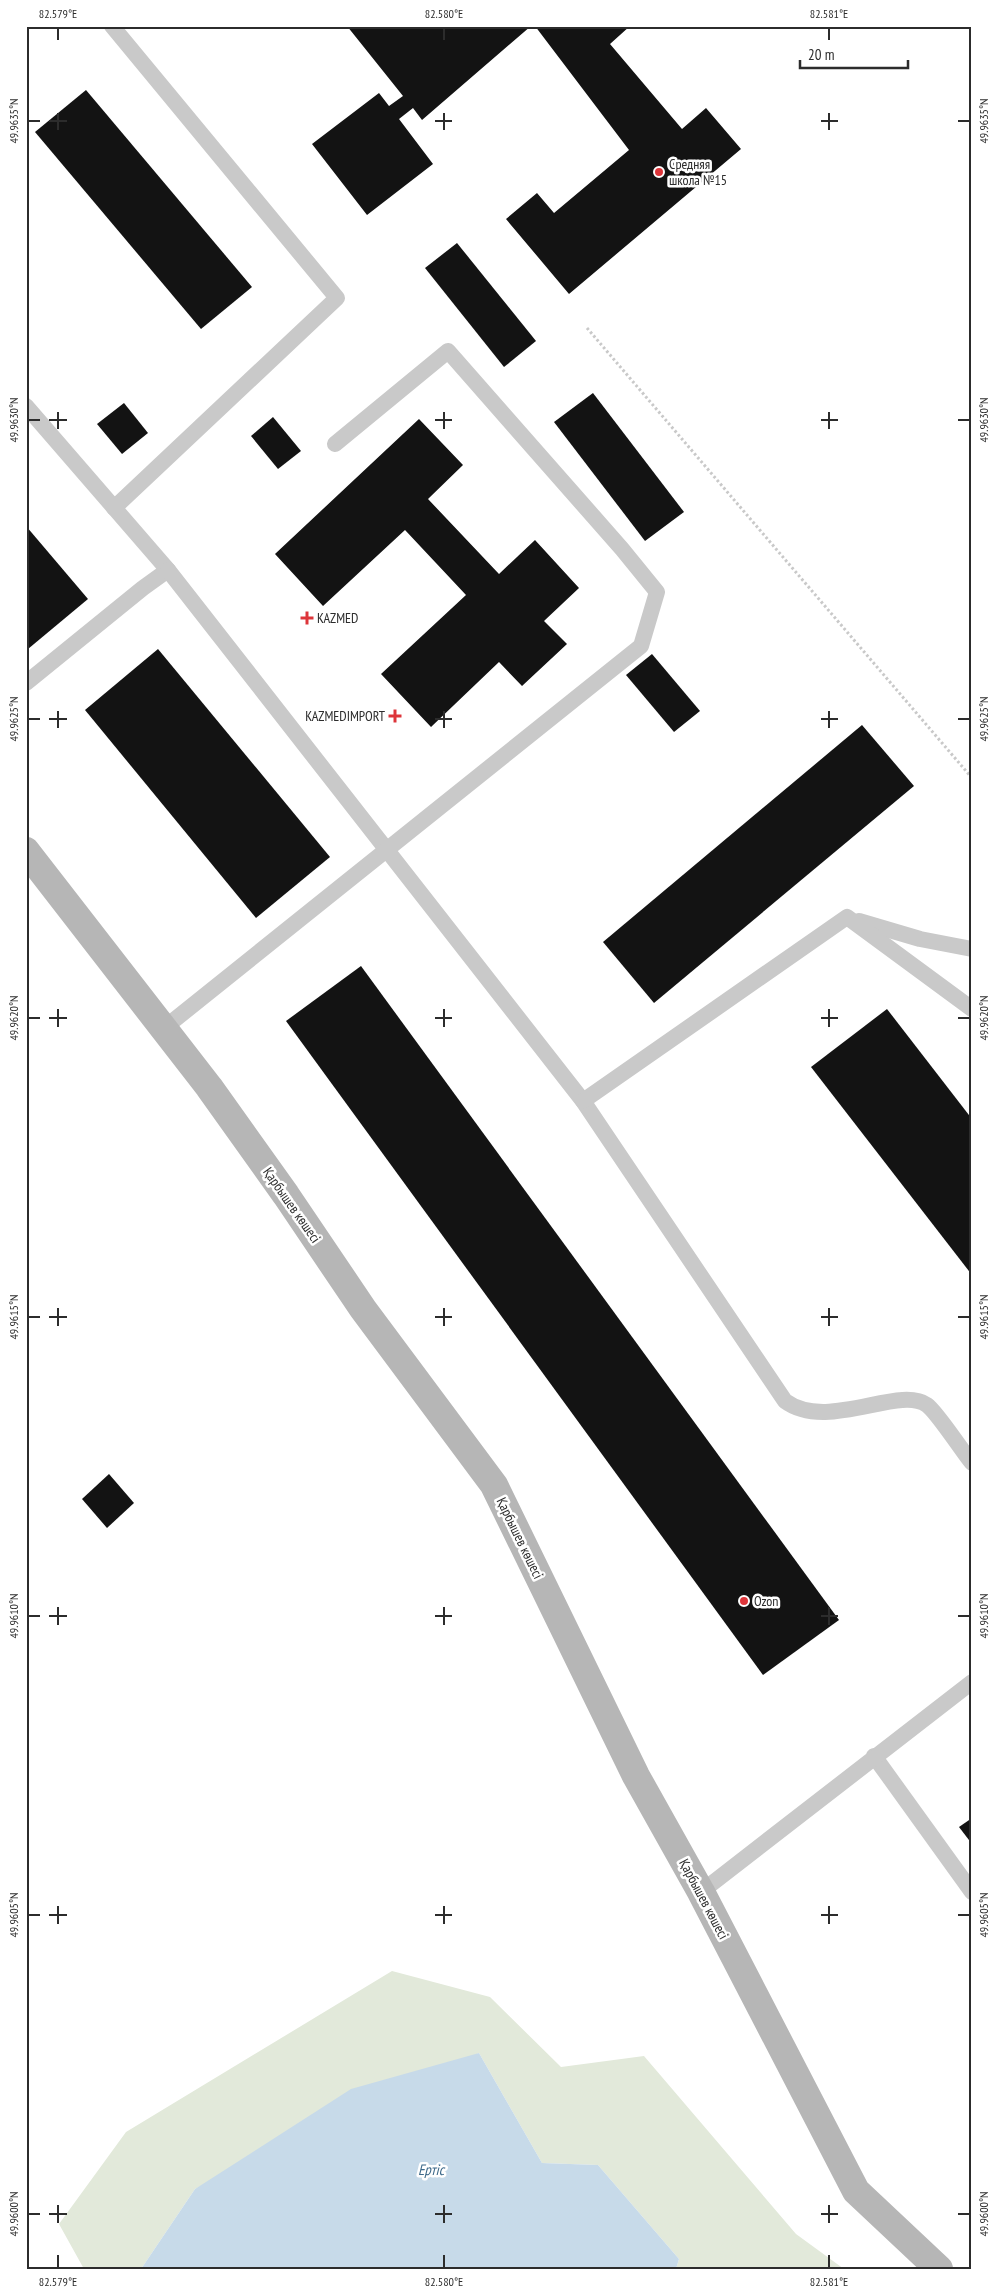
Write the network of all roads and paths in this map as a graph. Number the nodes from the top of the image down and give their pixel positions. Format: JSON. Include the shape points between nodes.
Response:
{"nodes":[{"id":1,"x":112,"y":26,"type":"edge"},
{"id":2,"x":587,"y":328,"type":"dead end"},
{"id":3,"x":26,"y":406,"type":"edge"},
{"id":4,"x":334,"y":444,"type":"dead end"},
{"id":5,"x":114,"y":508,"type":"junction"},
{"id":6,"x":168,"y":570,"type":"junction"},
{"id":7,"x":26,"y":683,"type":"edge"},
{"id":8,"x":972,"y":778,"type":"edge"},
{"id":9,"x":386,"y":850,"type":"junction"},
{"id":10,"x":26,"y":851,"type":"edge"},
{"id":11,"x":847,"y":917,"type":"junction"},
{"id":12,"x":972,"y":949,"type":"edge"},
{"id":13,"x":972,"y":1009,"type":"edge"},
{"id":14,"x":162,"y":1029,"type":"junction"},
{"id":15,"x":583,"y":1101,"type":"junction"},
{"id":16,"x":972,"y":1463,"type":"edge"},
{"id":17,"x":972,"y":1682,"type":"edge"},
{"id":18,"x":874,"y":1756,"type":"junction"},
{"id":19,"x":701,"y":1892,"type":"junction"},
{"id":20,"x":972,"y":1892,"type":"edge"},
{"id":21,"x":939,"y":2269,"type":"edge"}],
"edges":[{"from":1,"to":5,"type":"lane","via":[[337,298]]},
{"from":2,"to":8,"type":"path"},
{"from":3,"to":5,"type":"lane"},
{"from":4,"to":9,"type":"lane","via":[[448,351],[657,592],[641,646]]},
{"from":5,"to":6,"type":"lane"},
{"from":6,"to":7,"type":"lane"},
{"from":6,"to":9,"type":"lane"},
{"from":9,"to":14,"type":"lane"},
{"from":9,"to":15,"type":"lane"},
{"from":10,"to":14,"type":"main road","name":"Қарбышев көшесі"},
{"from":11,"to":12,"type":"lane","via":[[920,939]]},
{"from":11,"to":13,"type":"lane"},
{"from":11,"to":15,"type":"lane"},
{"from":14,"to":19,"type":"main road","name":"Қарбышев көшесі","via":[[209,1087],[363,1309],[494,1485],[636,1776]]},
{"from":15,"to":16,"type":"lane","via":[[786,1402],[809,1413],[915,1400],[928,1405]]},
{"from":17,"to":18,"type":"lane"},
{"from":18,"to":19,"type":"lane"},
{"from":18,"to":20,"type":"lane"},
{"from":19,"to":21,"type":"main road","name":"Қарбышев көшесі","via":[[856,2191]]}]}
